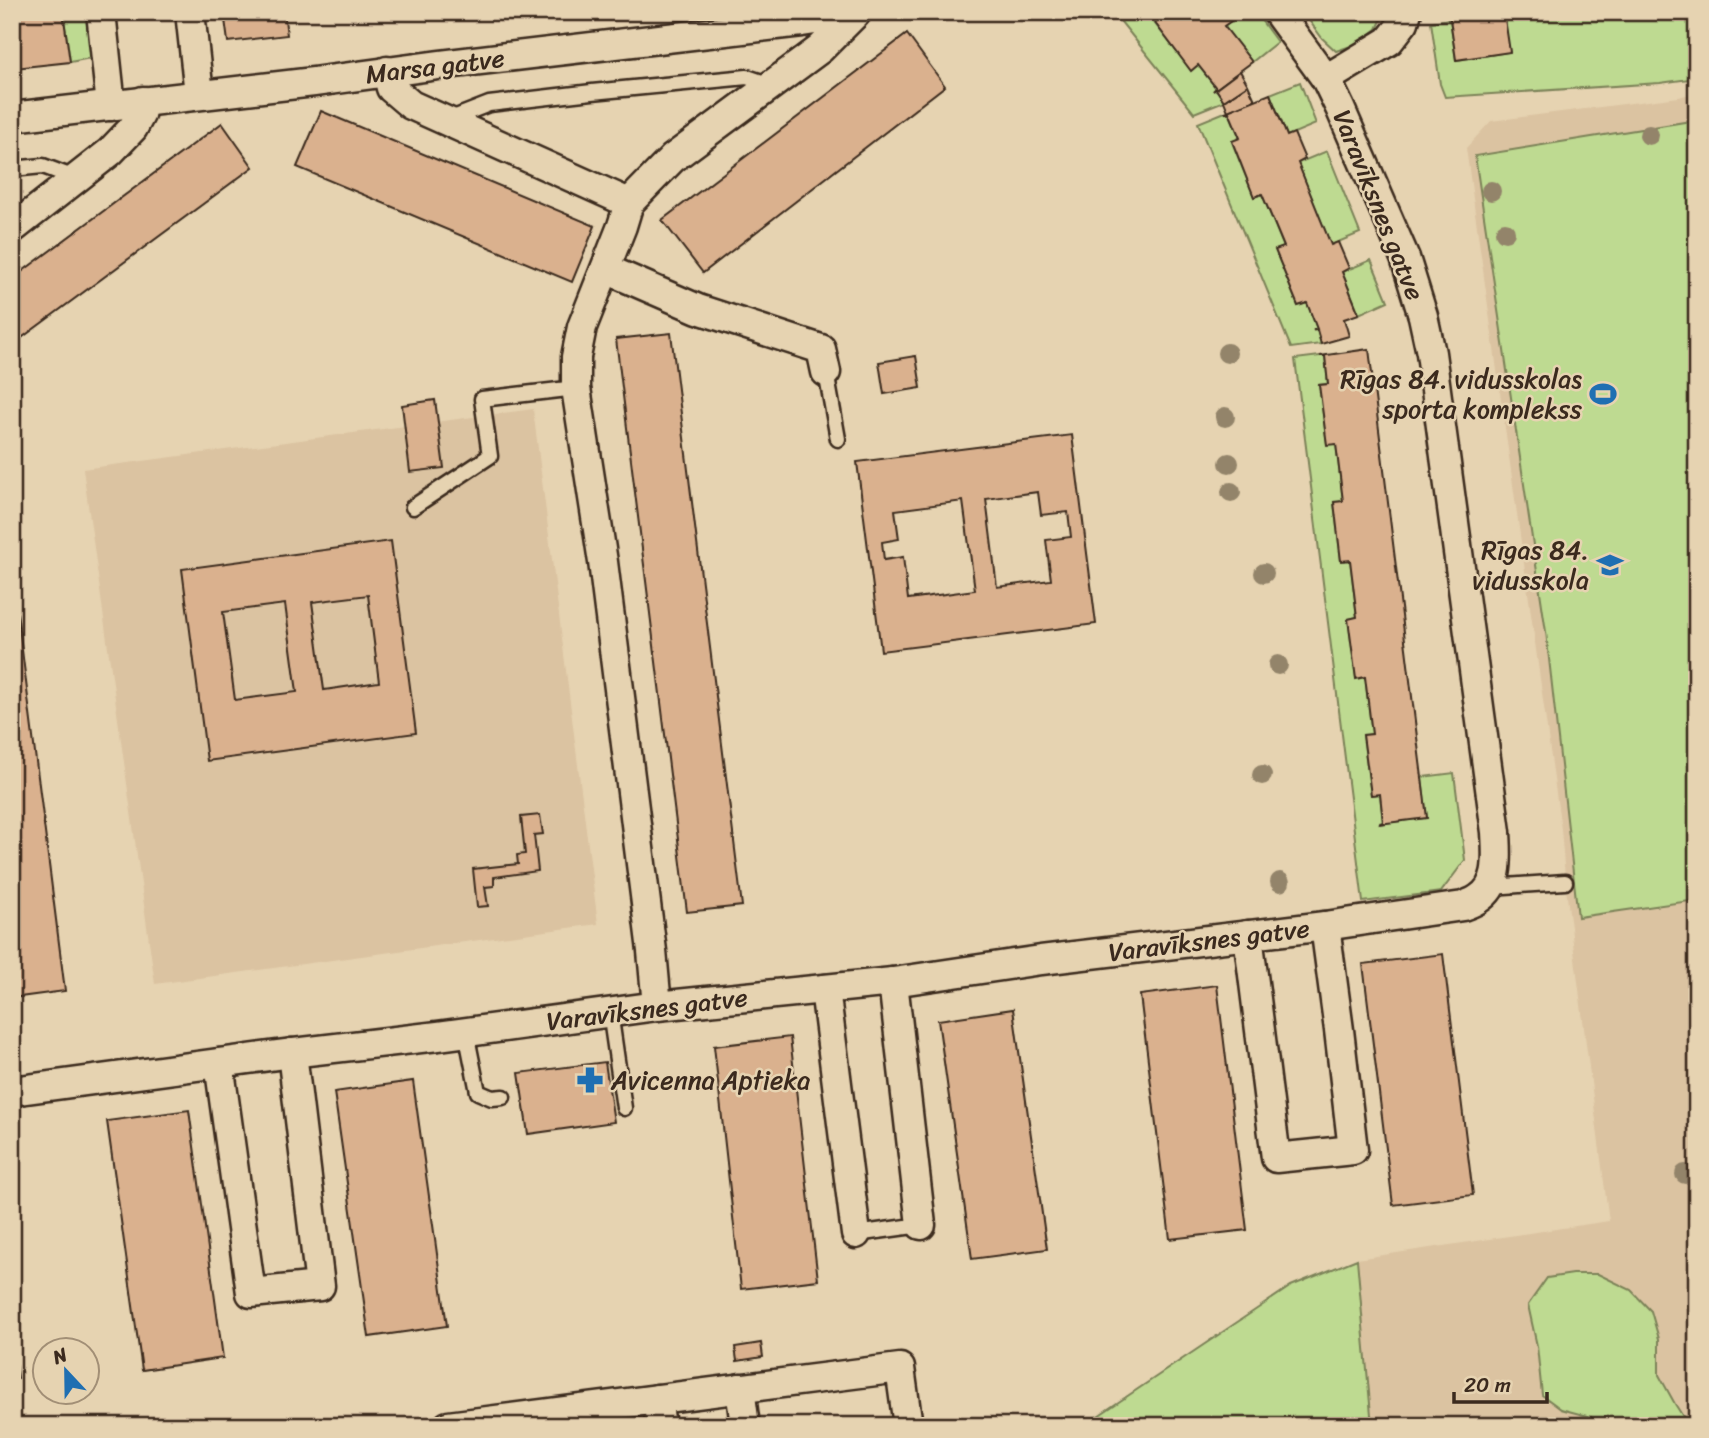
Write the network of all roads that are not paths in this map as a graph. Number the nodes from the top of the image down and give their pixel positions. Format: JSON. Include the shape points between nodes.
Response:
{"nodes":[{"id":1,"x":101,"y":12,"type":"edge"},
{"id":2,"x":190,"y":12,"type":"edge"},
{"id":3,"x":1277,"y":12,"type":"edge"},
{"id":4,"x":1407,"y":12,"type":"edge"},
{"id":5,"x":856,"y":13,"type":"edge"},
{"id":6,"x":387,"y":71,"type":"junction"},
{"id":7,"x":1326,"y":79,"type":"junction"},
{"id":8,"x":772,"y":86,"type":"junction"},
{"id":9,"x":199,"y":94,"type":"junction"},
{"id":10,"x":144,"y":101,"type":"junction"},
{"id":11,"x":111,"y":106,"type":"junction"},
{"id":12,"x":12,"y":117,"type":"edge"},
{"id":13,"x":447,"y":121,"type":"junction"},
{"id":14,"x":12,"y":169,"type":"edge"},
{"id":15,"x":75,"y":178,"type":"junction"},
{"id":16,"x":629,"y":203,"type":"junction"},
{"id":17,"x":12,"y":229,"type":"edge"},
{"id":18,"x":606,"y":269,"type":"junction"},
{"id":19,"x":826,"y":372,"type":"joint"},
{"id":20,"x":576,"y":388,"type":"junction"},
{"id":21,"x":838,"y":439,"type":"dead end"},
{"id":22,"x":413,"y":508,"type":"dead end"},
{"id":23,"x":1565,"y":882,"type":"dead end"},
{"id":24,"x":1491,"y":887,"type":"junction"},
{"id":25,"x":1325,"y":926,"type":"junction"},
{"id":26,"x":1248,"y":935,"type":"junction"},
{"id":27,"x":892,"y":982,"type":"junction"},
{"id":28,"x":825,"y":989,"type":"junction"},
{"id":29,"x":657,"y":1006,"type":"junction"},
{"id":30,"x":610,"y":1012,"type":"junction"},
{"id":31,"x":466,"y":1032,"type":"junction"},
{"id":32,"x":292,"y":1053,"type":"junction"},
{"id":33,"x":219,"y":1063,"type":"junction"},
{"id":34,"x":12,"y":1091,"type":"edge"},
{"id":35,"x":503,"y":1097,"type":"dead end"},
{"id":36,"x":624,"y":1108,"type":"dead end"},
{"id":37,"x":921,"y":1225,"type":"joint"},
{"id":38,"x":856,"y":1234,"type":"joint"},
{"id":39,"x":740,"y":1388,"type":"junction"},
{"id":40,"x":659,"y":1412,"type":"edge"},
{"id":41,"x":448,"y":1426,"type":"edge"},
{"id":42,"x":745,"y":1426,"type":"edge"},
{"id":43,"x":908,"y":1426,"type":"edge"}],
"edges":[{"from":1,"to":11,"type":"street"},
{"from":2,"to":9,"type":"street"},
{"from":3,"to":7,"type":"street","name":"Varavīksnes gatve"},
{"from":4,"to":7,"type":"street","via":[[1389,41]]},
{"from":5,"to":6,"type":"street","name":"Marsa gatve"},
{"from":5,"to":8,"type":"street","via":[[820,49]]},
{"from":6,"to":9,"type":"street","name":"Marsa gatve"},
{"from":6,"to":13,"type":"street","via":[[391,88],[411,105]]},
{"from":7,"to":24,"type":"street","name":"Varavīksnes gatve","via":[[1405,258],[1432,353],[1496,832],[1497,863]]},
{"from":8,"to":13,"type":"lane","via":[[747,77],[592,92],[489,104]]},
{"from":8,"to":16,"type":"street","via":[[673,159]]},
{"from":9,"to":10,"type":"street","name":"Marsa gatve"},
{"from":10,"to":11,"type":"street","name":"Marsa gatve"},
{"from":10,"to":15,"type":"street","via":[[133,128]]},
{"from":11,"to":12,"type":"street","name":"Marsa gatve"},
{"from":13,"to":16,"type":"street"},
{"from":14,"to":15,"type":"lane","via":[[43,166]]},
{"from":15,"to":17,"type":"street"},
{"from":16,"to":18,"type":"street"},
{"from":18,"to":19,"type":"street","via":[[698,309],[821,349]]},
{"from":18,"to":20,"type":"street","via":[[582,327]]},
{"from":19,"to":21,"type":"lane"},
{"from":20,"to":22,"type":"lane","via":[[482,399],[490,456]]},
{"from":20,"to":29,"type":"street","via":[[603,562]]},
{"from":23,"to":24,"type":"lane"},
{"from":24,"to":25,"type":"street","name":"Varavīksnes gatve","via":[[1463,906]]},
{"from":25,"to":26,"type":"street","name":"Varavīksnes gatve"},
{"from":25,"to":26,"type":"street","via":[[1353,1150],[1276,1158]]},
{"from":26,"to":27,"type":"street","name":"Varavīksnes gatve"},
{"from":27,"to":28,"type":"street","name":"Varavīksnes gatve"},
{"from":27,"to":37,"type":"street"},
{"from":28,"to":29,"type":"street","name":"Varavīksnes gatve"},
{"from":28,"to":38,"type":"street"},
{"from":29,"to":30,"type":"street","name":"Varavīksnes gatve"},
{"from":30,"to":31,"type":"street","name":"Varavīksnes gatve"},
{"from":30,"to":36,"type":"lane"},
{"from":31,"to":32,"type":"street","name":"Varavīksnes gatve"},
{"from":31,"to":35,"type":"lane","via":[[478,1092]]},
{"from":32,"to":33,"type":"street","name":"Varavīksnes gatve"},
{"from":32,"to":33,"type":"street","via":[[320,1286],[251,1293]]},
{"from":33,"to":34,"type":"street","name":"Varavīksnes gatve"},
{"from":37,"to":38,"type":"lane"},
{"from":39,"to":40,"type":"street"},
{"from":39,"to":42,"type":"street"},
{"from":39,"to":43,"type":"street","via":[[900,1368]]},
{"from":40,"to":41,"type":"street"}]}
